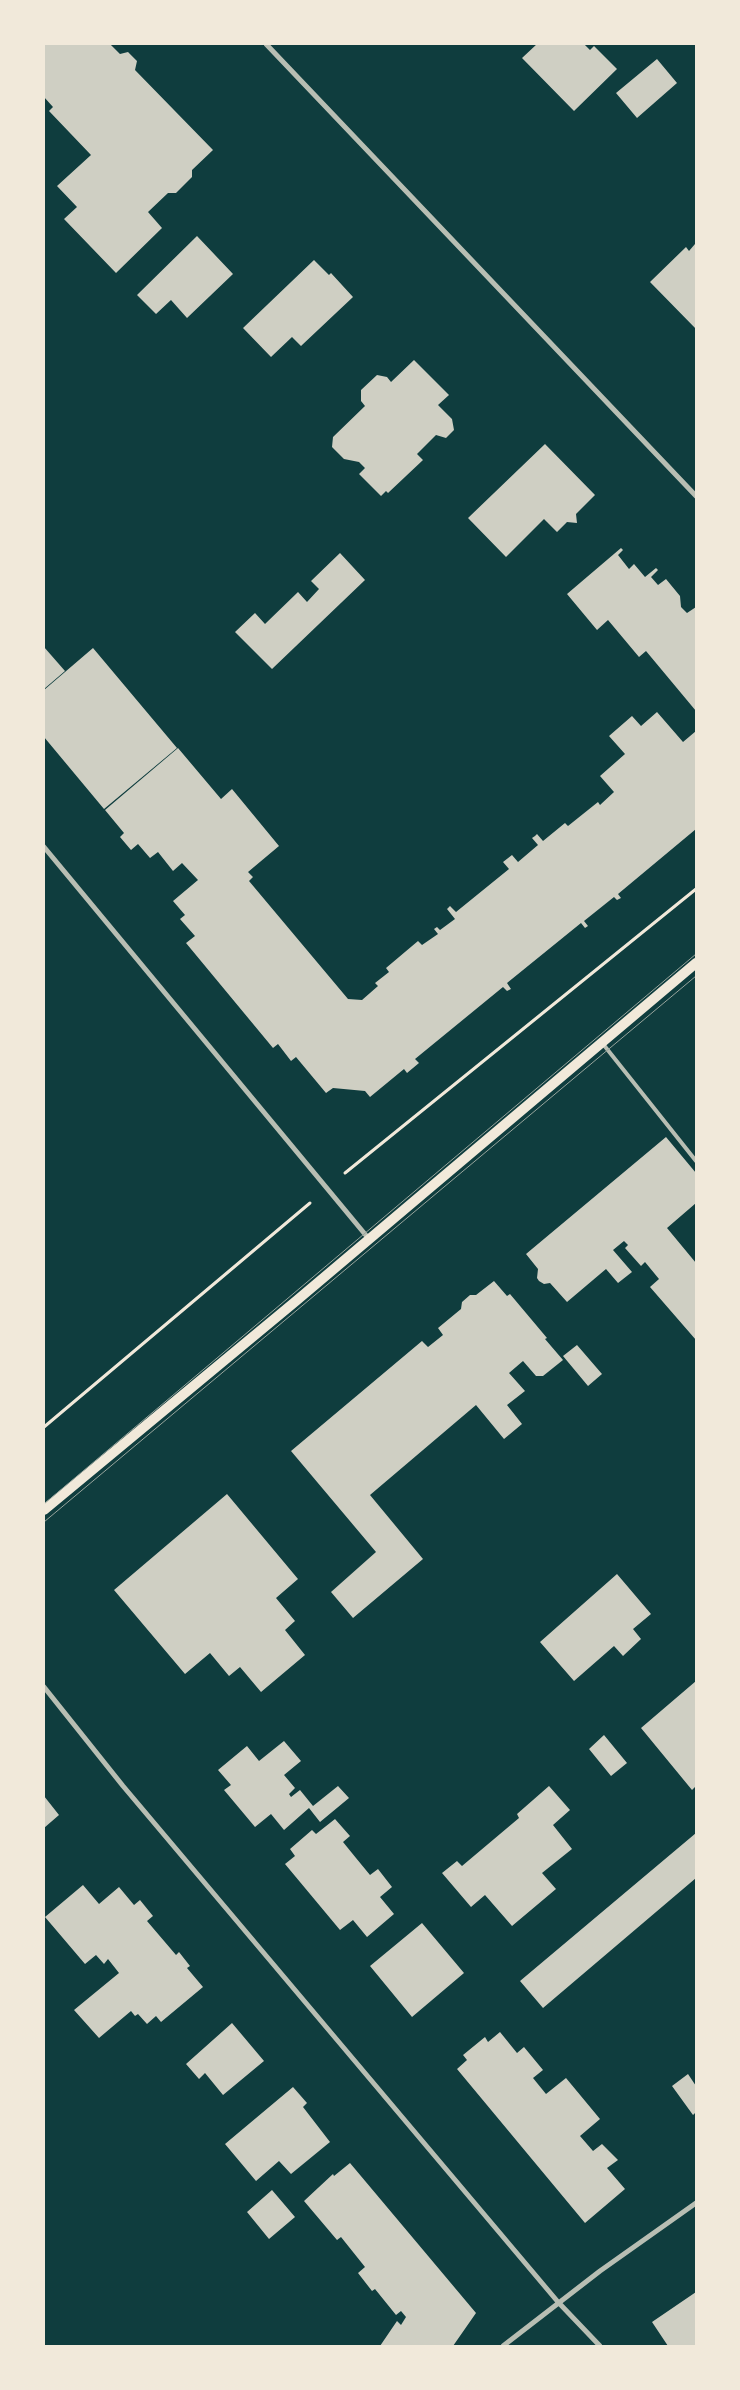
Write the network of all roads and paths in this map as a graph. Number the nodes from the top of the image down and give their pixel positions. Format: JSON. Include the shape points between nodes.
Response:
{"nodes":[{"id":1,"x":266,"y":44,"type":"edge"},
{"id":2,"x":696,"y":496,"type":"edge"},
{"id":3,"x":44,"y":847,"type":"edge"},
{"id":4,"x":696,"y":889,"type":"edge"},
{"id":5,"x":696,"y":963,"type":"edge"},
{"id":6,"x":602,"y":1043,"type":"junction"},
{"id":7,"x":696,"y":1161,"type":"edge"},
{"id":8,"x":326,"y":1189,"type":"junction"},
{"id":9,"x":370,"y":1239,"type":"junction"},
{"id":10,"x":44,"y":1427,"type":"edge"},
{"id":11,"x":44,"y":1510,"type":"edge"},
{"id":12,"x":44,"y":1687,"type":"edge"},
{"id":13,"x":696,"y":2203,"type":"edge"},
{"id":14,"x":558,"y":2302,"type":"junction"},
{"id":15,"x":503,"y":2346,"type":"edge"},
{"id":16,"x":600,"y":2346,"type":"edge"}],
"edges":[{"from":1,"to":2,"type":"street"},
{"from":3,"to":8,"type":"street"},
{"from":4,"to":8,"type":"path"},
{"from":5,"to":6,"type":"main road"},
{"from":6,"to":7,"type":"lane"},
{"from":6,"to":9,"type":"main road"},
{"from":8,"to":9,"type":"street"},
{"from":8,"to":10,"type":"path"},
{"from":9,"to":11,"type":"main road"},
{"from":12,"to":14,"type":"street"},
{"from":13,"to":14,"type":"street"},
{"from":14,"to":15,"type":"street"},
{"from":14,"to":16,"type":"street"}]}
